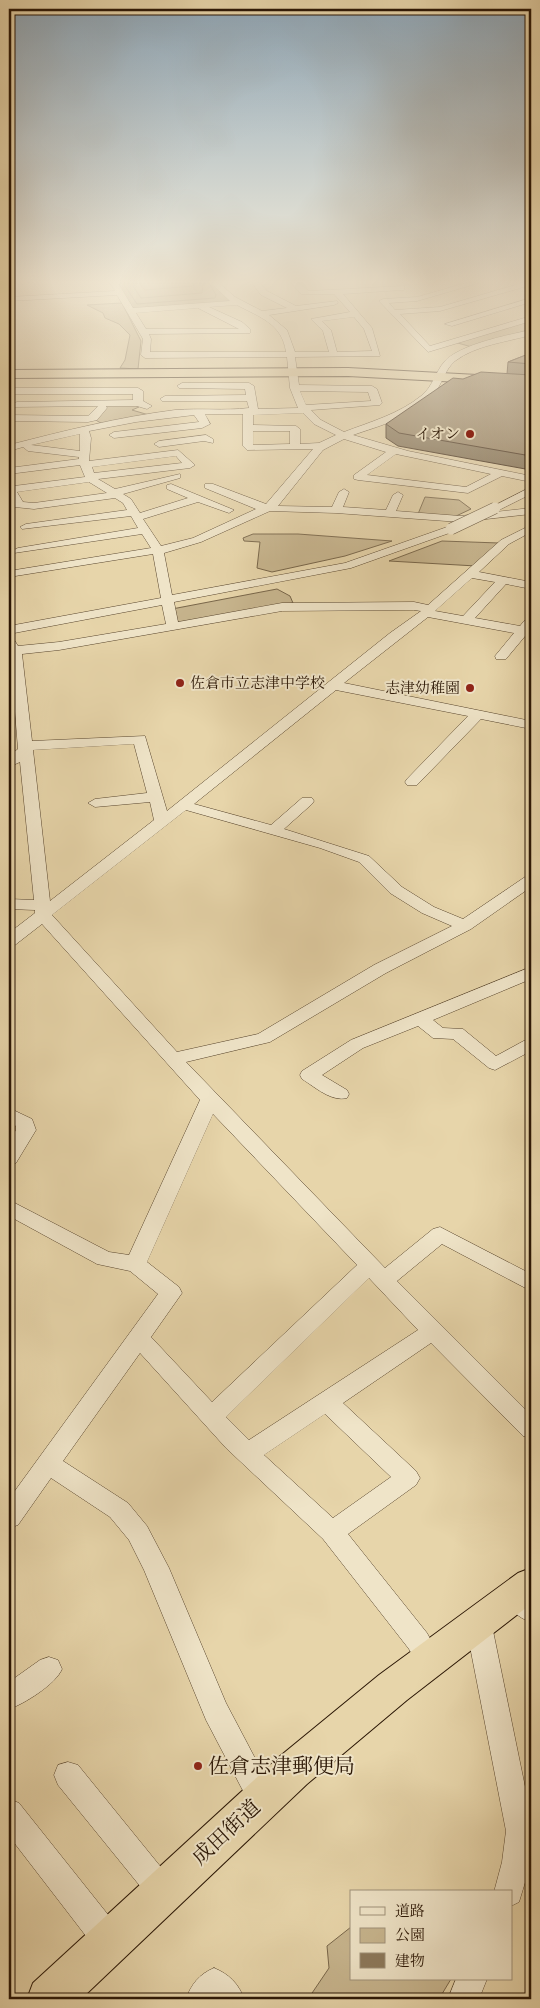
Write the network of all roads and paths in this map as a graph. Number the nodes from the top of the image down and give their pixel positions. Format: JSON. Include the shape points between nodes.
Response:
{"nodes":[{"id":1,"x":27,"y":377,"type":"edge"},
{"id":2,"x":294,"y":377,"type":"edge"},
{"id":3,"x":439,"y":377,"type":"edge"},
{"id":4,"x":462,"y":377,"type":"edge"},
{"id":5,"x":531,"y":382,"type":"edge"},
{"id":6,"x":295,"y":388,"type":"junction"},
{"id":7,"x":9,"y":391,"type":"edge"},
{"id":8,"x":22,"y":391,"type":"junction"},
{"id":9,"x":251,"y":398,"type":"junction"},
{"id":10,"x":165,"y":400,"type":"junction"},
{"id":11,"x":105,"y":404,"type":"junction"},
{"id":12,"x":17,"y":405,"type":"junction"},
{"id":13,"x":142,"y":405,"type":"junction"},
{"id":14,"x":304,"y":409,"type":"junction"},
{"id":15,"x":200,"y":412,"type":"junction"},
{"id":16,"x":251,"y":412,"type":"junction"},
{"id":17,"x":9,"y":413,"type":"edge"},
{"id":18,"x":156,"y":416,"type":"junction"},
{"id":19,"x":9,"y":418,"type":"edge"},
{"id":20,"x":248,"y":428,"type":"junction"},
{"id":21,"x":85,"y":434,"type":"junction"},
{"id":22,"x":18,"y":435,"type":"dead end"},
{"id":23,"x":343,"y":435,"type":"junction"},
{"id":24,"x":46,"y":439,"type":"junction"},
{"id":25,"x":210,"y":441,"type":"dead end"},
{"id":26,"x":150,"y":445,"type":"dead end"},
{"id":27,"x":321,"y":446,"type":"junction"},
{"id":28,"x":12,"y":447,"type":"edge"},
{"id":29,"x":295,"y":447,"type":"junction"},
{"id":30,"x":194,"y":451,"type":"dead end"},
{"id":31,"x":394,"y":451,"type":"junction"},
{"id":32,"x":178,"y":453,"type":"junction"},
{"id":33,"x":86,"y":457,"type":"junction"},
{"id":34,"x":9,"y":471,"type":"edge"},
{"id":35,"x":502,"y":472,"type":"junction"},
{"id":36,"x":176,"y":476,"type":"dead end"},
{"id":37,"x":91,"y":478,"type":"junction"},
{"id":38,"x":531,"y":479,"type":"edge"},
{"id":39,"x":210,"y":486,"type":"dead end"},
{"id":40,"x":171,"y":487,"type":"dead end"},
{"id":41,"x":10,"y":489,"type":"edge"},
{"id":42,"x":531,"y":490,"type":"edge"},
{"id":43,"x":344,"y":492,"type":"dead end"},
{"id":44,"x":116,"y":494,"type":"junction"},
{"id":45,"x":498,"y":494,"type":"dead end"},
{"id":46,"x":398,"y":495,"type":"dead end"},
{"id":47,"x":517,"y":497,"type":"junction"},
{"id":48,"x":198,"y":498,"type":"junction"},
{"id":49,"x":34,"y":506,"type":"junction"},
{"id":50,"x":268,"y":508,"type":"junction"},
{"id":51,"x":229,"y":510,"type":"dead end"},
{"id":52,"x":336,"y":510,"type":"junction"},
{"id":53,"x":531,"y":511,"type":"edge"},
{"id":54,"x":136,"y":514,"type":"junction"},
{"id":55,"x":389,"y":515,"type":"junction"},
{"id":56,"x":26,"y":527,"type":"junction"},
{"id":57,"x":531,"y":528,"type":"edge"},
{"id":58,"x":146,"y":530,"type":"junction"},
{"id":59,"x":510,"y":539,"type":"junction"},
{"id":60,"x":531,"y":543,"type":"edge"},
{"id":61,"x":158,"y":551,"type":"junction"},
{"id":62,"x":14,"y":554,"type":"edge"},
{"id":63,"x":9,"y":573,"type":"edge"},
{"id":64,"x":471,"y":574,"type":"junction"},
{"id":65,"x":503,"y":580,"type":"junction"},
{"id":66,"x":531,"y":585,"type":"edge"},
{"id":67,"x":168,"y":601,"type":"junction"},
{"id":68,"x":428,"y":611,"type":"junction"},
{"id":69,"x":467,"y":619,"type":"junction"},
{"id":70,"x":531,"y":620,"type":"edge"},
{"id":71,"x":172,"y":625,"type":"junction"},
{"id":72,"x":9,"y":630,"type":"edge"},
{"id":73,"x":527,"y":632,"type":"edge"},
{"id":74,"x":11,"y":648,"type":"edge"},
{"id":75,"x":501,"y":656,"type":"dead end"},
{"id":76,"x":333,"y":685,"type":"junction"},
{"id":77,"x":477,"y":715,"type":"junction"},
{"id":78,"x":531,"y":726,"type":"edge"},
{"id":79,"x":22,"y":739,"type":"edge"},
{"id":80,"x":9,"y":763,"type":"edge"},
{"id":81,"x":412,"y":782,"type":"dead end"},
{"id":82,"x":156,"y":797,"type":"junction"},
{"id":83,"x":307,"y":801,"type":"dead end"},
{"id":84,"x":95,"y":803,"type":"dead end"},
{"id":85,"x":182,"y":805,"type":"junction"},
{"id":86,"x":162,"y":821,"type":"junction"},
{"id":87,"x":273,"y":831,"type":"junction"},
{"id":88,"x":531,"y":880,"type":"edge"},
{"id":89,"x":9,"y":904,"type":"edge"},
{"id":90,"x":43,"y":909,"type":"junction"},
{"id":91,"x":465,"y":926,"type":"junction"},
{"id":92,"x":9,"y":941,"type":"edge"},
{"id":93,"x":531,"y":972,"type":"edge"},
{"id":94,"x":420,"y":1019,"type":"junction"},
{"id":95,"x":531,"y":1044,"type":"edge"},
{"id":96,"x":172,"y":1059,"type":"junction"},
{"id":97,"x":340,"y":1094,"type":"dead end"},
{"id":98,"x":210,"y":1099,"type":"junction"},
{"id":99,"x":9,"y":1114,"type":"edge"},
{"id":100,"x":9,"y":1158,"type":"edge"},
{"id":101,"x":9,"y":1207,"type":"edge"},
{"id":102,"x":136,"y":1264,"type":"junction"},
{"id":103,"x":377,"y":1273,"type":"junction"},
{"id":104,"x":531,"y":1283,"type":"edge"},
{"id":105,"x":433,"y":1331,"type":"junction"},
{"id":106,"x":139,"y":1338,"type":"junction"},
{"id":107,"x":327,"y":1402,"type":"junction"},
{"id":108,"x":212,"y":1417,"type":"junction"},
{"id":109,"x":531,"y":1429,"type":"edge"},
{"id":110,"x":248,"y":1454,"type":"junction"},
{"id":111,"x":48,"y":1464,"type":"junction"},
{"id":112,"x":9,"y":1518,"type":"edge"},
{"id":113,"x":332,"y":1532,"type":"junction"},
{"id":114,"x":526,"y":1597,"type":"edge"},
{"id":115,"x":478,"y":1621,"type":"junction"},
{"id":116,"x":428,"y":1659,"type":"junction"},
{"id":117,"x":48,"y":1669,"type":"dead end"},
{"id":118,"x":9,"y":1697,"type":"edge"},
{"id":119,"x":68,"y":1775,"type":"dead end"},
{"id":120,"x":262,"y":1798,"type":"junction"},
{"id":121,"x":9,"y":1813,"type":"edge"},
{"id":122,"x":510,"y":1890,"type":"edge"},
{"id":123,"x":163,"y":1892,"type":"junction"},
{"id":124,"x":110,"y":1942,"type":"junction"},
{"id":125,"x":472,"y":1980,"type":"edge"},
{"id":126,"x":49,"y":1999,"type":"edge"},
{"id":127,"x":201,"y":1999,"type":"edge"},
{"id":128,"x":229,"y":1999,"type":"edge"},
{"id":129,"x":464,"y":1999,"type":"edge"}],
"edges":[{"from":1,"to":8,"type":"street"},
{"from":2,"to":6,"type":"street"},
{"from":3,"to":23,"type":"street","via":[[425,399]]},
{"from":4,"to":5,"type":"highway"},
{"from":6,"to":14,"type":"street"},
{"from":6,"to":14,"type":"street","via":[[372,389],[377,403]]},
{"from":7,"to":8,"type":"street"},
{"from":8,"to":12,"type":"street"},
{"from":8,"to":13,"type":"street","via":[[138,391]]},
{"from":9,"to":10,"type":"street"},
{"from":9,"to":10,"type":"street","via":[[249,386],[183,383]]},
{"from":9,"to":16,"type":"street"},
{"from":10,"to":13,"type":"street"},
{"from":11,"to":12,"type":"street"},
{"from":11,"to":13,"type":"street"},
{"from":11,"to":19,"type":"street","via":[[94,418],[88,419]]},
{"from":12,"to":17,"type":"street"},
{"from":13,"to":18,"type":"street","via":[[138,410]]},
{"from":14,"to":16,"type":"street"},
{"from":14,"to":23,"type":"street","via":[[318,422]]},
{"from":15,"to":16,"type":"street"},
{"from":15,"to":18,"type":"street"},
{"from":15,"to":21,"type":"street","via":[[205,424],[202,426]]},
{"from":16,"to":20,"type":"street"},
{"from":18,"to":21,"type":"street"},
{"from":20,"to":29,"type":"street","via":[[293,428]]},
{"from":20,"to":29,"type":"street","via":[[248,446],[251,448]]},
{"from":21,"to":24,"type":"street"},
{"from":21,"to":33,"type":"street"},
{"from":22,"to":24,"type":"street"},
{"from":23,"to":27,"type":"street"},
{"from":23,"to":31,"type":"street"},
{"from":24,"to":28,"type":"street"},
{"from":25,"to":26,"type":"street","via":[[206,438]]},
{"from":27,"to":29,"type":"street"},
{"from":27,"to":50,"type":"street"},
{"from":28,"to":33,"type":"street"},
{"from":30,"to":32,"type":"street"},
{"from":31,"to":35,"type":"street"},
{"from":31,"to":35,"type":"street","via":[[358,477],[468,490]]},
{"from":32,"to":33,"type":"street"},
{"from":32,"to":37,"type":"street","via":[[190,465]]},
{"from":33,"to":34,"type":"street"},
{"from":33,"to":37,"type":"street"},
{"from":35,"to":38,"type":"street"},
{"from":36,"to":44,"type":"street"},
{"from":37,"to":41,"type":"street"},
{"from":37,"to":44,"type":"street"},
{"from":39,"to":50,"type":"street"},
{"from":40,"to":48,"type":"street"},
{"from":41,"to":49,"type":"street","via":[[19,505]]},
{"from":42,"to":47,"type":"street"},
{"from":43,"to":52,"type":"street"},
{"from":44,"to":49,"type":"street"},
{"from":44,"to":54,"type":"street","via":[[127,500]]},
{"from":45,"to":47,"type":"street"},
{"from":46,"to":55,"type":"street"},
{"from":47,"to":67,"type":"street","bridge":true,"via":[[451,529],[347,566]]},
{"from":48,"to":51,"type":"street"},
{"from":48,"to":54,"type":"street"},
{"from":49,"to":56,"type":"street"},
{"from":50,"to":52,"type":"street"},
{"from":50,"to":61,"type":"street","via":[[197,540]]},
{"from":52,"to":55,"type":"street"},
{"from":53,"to":55,"type":"street","via":[[460,519]]},
{"from":54,"to":56,"type":"street"},
{"from":54,"to":58,"type":"street"},
{"from":56,"to":62,"type":"street"},
{"from":57,"to":59,"type":"street"},
{"from":58,"to":61,"type":"street"},
{"from":58,"to":62,"type":"street"},
{"from":59,"to":60,"type":"street"},
{"from":59,"to":64,"type":"street"},
{"from":61,"to":63,"type":"street"},
{"from":61,"to":67,"type":"street"},
{"from":62,"to":63,"type":"street"},
{"from":64,"to":65,"type":"street"},
{"from":64,"to":68,"type":"street"},
{"from":65,"to":66,"type":"street"},
{"from":65,"to":69,"type":"street"},
{"from":67,"to":71,"type":"street"},
{"from":67,"to":72,"type":"street"},
{"from":68,"to":69,"type":"street"},
{"from":68,"to":71,"type":"street","via":[[414,606],[282,607]]},
{"from":68,"to":76,"type":"street"},
{"from":69,"to":73,"type":"street"},
{"from":70,"to":73,"type":"street"},
{"from":71,"to":74,"type":"street","via":[[60,646]]},
{"from":73,"to":75,"type":"street"},
{"from":74,"to":79,"type":"street"},
{"from":76,"to":77,"type":"street"},
{"from":76,"to":85,"type":"street"},
{"from":77,"to":78,"type":"street"},
{"from":77,"to":81,"type":"street"},
{"from":79,"to":80,"type":"street"},
{"from":79,"to":82,"type":"street","via":[[140,739]]},
{"from":79,"to":90,"type":"street"},
{"from":82,"to":84,"type":"street"},
{"from":82,"to":86,"type":"street"},
{"from":83,"to":87,"type":"street"},
{"from":85,"to":86,"type":"street"},
{"from":85,"to":87,"type":"street"},
{"from":86,"to":90,"type":"street"},
{"from":87,"to":91,"type":"street","via":[[364,859],[396,890],[428,910]]},
{"from":88,"to":91,"type":"street"},
{"from":89,"to":90,"type":"street"},
{"from":90,"to":92,"type":"street"},
{"from":90,"to":96,"type":"street","via":[[71,949]]},
{"from":91,"to":96,"type":"street","via":[[380,970],[264,1038]]},
{"from":93,"to":94,"type":"street"},
{"from":94,"to":95,"type":"street","via":[[439,1034],[457,1033],[495,1064]]},
{"from":94,"to":97,"type":"street","via":[[357,1044],[309,1075]]},
{"from":96,"to":98,"type":"street"},
{"from":98,"to":102,"type":"street"},
{"from":98,"to":103,"type":"street"},
{"from":99,"to":100,"type":"street","via":[[24,1123],[26,1130]]},
{"from":101,"to":102,"type":"street","via":[[104,1259]]},
{"from":102,"to":106,"type":"street","via":[[171,1294]]},
{"from":103,"to":104,"type":"street","via":[[440,1234]]},
{"from":103,"to":105,"type":"street"},
{"from":103,"to":108,"type":"street"},
{"from":105,"to":107,"type":"street"},
{"from":105,"to":109,"type":"street"},
{"from":106,"to":108,"type":"street"},
{"from":106,"to":111,"type":"street"},
{"from":107,"to":110,"type":"street"},
{"from":107,"to":113,"type":"street","via":[[408,1478]]},
{"from":108,"to":110,"type":"street"},
{"from":110,"to":113,"type":"street"},
{"from":111,"to":112,"type":"street"},
{"from":111,"to":120,"type":"street","via":[[119,1510],[138,1533],[156,1568],[216,1712]]},
{"from":113,"to":116,"type":"street"},
{"from":114,"to":115,"type":"highway","name":"成田街道"},
{"from":115,"to":116,"type":"highway","name":"成田街道"},
{"from":115,"to":122,"type":"street","via":[[520,1831]]},
{"from":116,"to":120,"type":"highway","name":"成田街道"},
{"from":117,"to":118,"type":"street"},
{"from":119,"to":123,"type":"street"},
{"from":120,"to":123,"type":"highway","name":"成田街道"},
{"from":121,"to":124,"type":"street"},
{"from":123,"to":124,"type":"highway","name":"成田街道"},
{"from":124,"to":126,"type":"highway","name":"成田街道"},
{"from":125,"to":129,"type":"street"},
{"from":127,"to":128,"type":"street","via":[[214,1983]]}]}
